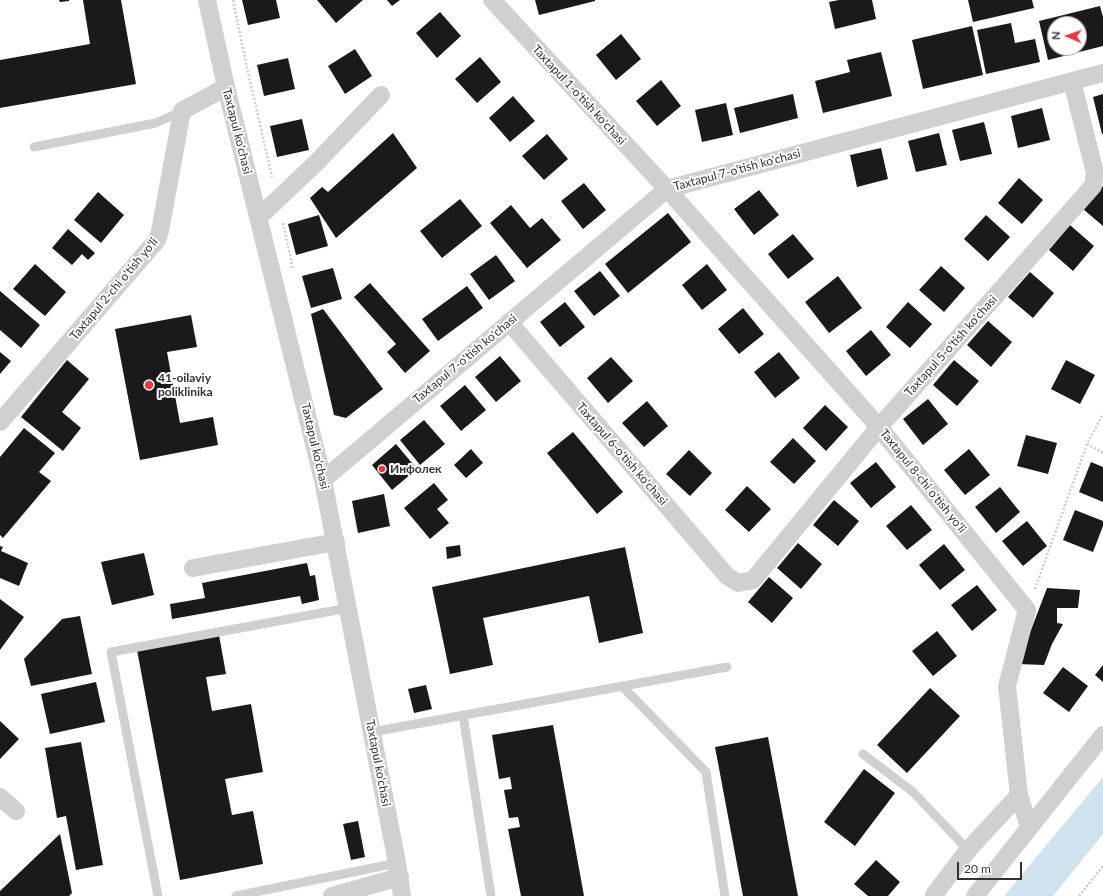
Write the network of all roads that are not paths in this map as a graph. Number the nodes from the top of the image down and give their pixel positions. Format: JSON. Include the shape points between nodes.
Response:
{"nodes":[{"id":1,"x":207,"y":0,"type":"edge"},
{"id":2,"x":492,"y":0,"type":"edge"},
{"id":3,"x":1103,"y":73,"type":"edge"},
{"id":4,"x":1072,"y":81,"type":"junction"},
{"id":5,"x":226,"y":87,"type":"junction"},
{"id":6,"x":381,"y":95,"type":"dead end"},
{"id":7,"x":182,"y":111,"type":"junction"},
{"id":8,"x":34,"y":147,"type":"dead end"},
{"id":9,"x":667,"y":189,"type":"junction"},
{"id":10,"x":259,"y":217,"type":"junction"},
{"id":11,"x":508,"y":322,"type":"junction"},
{"id":12,"x":0,"y":422,"type":"edge"},
{"id":13,"x":879,"y":427,"type":"junction"},
{"id":14,"x":323,"y":480,"type":"junction"},
{"id":15,"x":336,"y":542,"type":"junction"},
{"id":16,"x":193,"y":568,"type":"dead end"},
{"id":17,"x":738,"y":583,"type":"joint"},
{"id":18,"x":348,"y":608,"type":"junction"},
{"id":19,"x":727,"y":666,"type":"dead end"},
{"id":20,"x":622,"y":686,"type":"junction"},
{"id":21,"x":464,"y":715,"type":"junction"},
{"id":22,"x":372,"y":732,"type":"junction"},
{"id":23,"x":1103,"y":735,"type":"edge"},
{"id":24,"x":863,"y":754,"type":"dead end"},
{"id":25,"x":1019,"y":794,"type":"junction"},
{"id":26,"x":0,"y":797,"type":"edge"},
{"id":27,"x":16,"y":811,"type":"dead end"},
{"id":28,"x":1029,"y":827,"type":"junction"},
{"id":29,"x":968,"y":850,"type":"junction"},
{"id":30,"x":399,"y":870,"type":"junction"},
{"id":31,"x":934,"y":895,"type":"dead end"},
{"id":32,"x":158,"y":896,"type":"edge"},
{"id":33,"x":236,"y":896,"type":"edge"},
{"id":34,"x":332,"y":896,"type":"edge"},
{"id":35,"x":402,"y":896,"type":"edge"},
{"id":36,"x":491,"y":896,"type":"edge"},
{"id":37,"x":725,"y":896,"type":"edge"},
{"id":38,"x":974,"y":896,"type":"edge"}],
"edges":[{"from":1,"to":5,"type":"street","name":"Taxtapul ko'chasi"},
{"from":2,"to":9,"type":"street","name":"Taxtapul 1-o'tish ko'chasi"},
{"from":3,"to":4,"type":"street","name":"Taxtapul 7-o'tish ko'chasi"},
{"from":4,"to":9,"type":"street","name":"Taxtapul 7-o'tish ko'chasi"},
{"from":4,"to":13,"type":"street","name":"Taxtapul 5-o'tish ko'chasi","via":[[1095,174],[1093,186]]},
{"from":5,"to":7,"type":"street"},
{"from":5,"to":10,"type":"street","name":"Taxtapul ko'chasi"},
{"from":6,"to":10,"type":"street","via":[[316,163]]},
{"from":7,"to":8,"type":"lane","via":[[156,123]]},
{"from":7,"to":12,"type":"street","name":"Taxtapul 2-chi o'tish yo'li","via":[[157,240]]},
{"from":9,"to":11,"type":"street","name":"Taxtapul 7-o'tish ko'chasi"},
{"from":9,"to":13,"type":"street","name":"Taxtapul 8-chi o'tish yo'li"},
{"from":10,"to":14,"type":"street","name":"Taxtapul ko'chasi"},
{"from":11,"to":14,"type":"street","name":"Taxtapul 7-o'tish ko'chasi"},
{"from":11,"to":17,"type":"street","name":"Taxtapul 6-o'tish ko'chasi","via":[[727,576]]},
{"from":13,"to":17,"type":"street","name":"Taxtapul 5-o'tish ko'chasi","via":[[753,580]]},
{"from":13,"to":25,"type":"street","name":"Taxtapul 8-chi o'tish yo'li","via":[[1027,610],[1007,686]]},
{"from":14,"to":15,"type":"street","name":"Taxtapul ko'chasi"},
{"from":15,"to":16,"type":"street"},
{"from":15,"to":18,"type":"street","name":"Taxtapul ko'chasi"},
{"from":18,"to":22,"type":"street","name":"Taxtapul ko'chasi"},
{"from":18,"to":32,"type":"lane","via":[[111,652]]},
{"from":19,"to":20,"type":"lane"},
{"from":20,"to":21,"type":"lane"},
{"from":20,"to":37,"type":"lane","via":[[706,772]]},
{"from":21,"to":22,"type":"lane"},
{"from":21,"to":36,"type":"lane"},
{"from":22,"to":30,"type":"street","name":"Taxtapul ko'chasi"},
{"from":23,"to":28,"type":"street"},
{"from":24,"to":29,"type":"lane","via":[[913,792]]},
{"from":25,"to":28,"type":"street"},
{"from":25,"to":29,"type":"street"},
{"from":26,"to":27,"type":"street"},
{"from":28,"to":38,"type":"street"},
{"from":29,"to":31,"type":"street"},
{"from":30,"to":33,"type":"lane"},
{"from":30,"to":34,"type":"street"},
{"from":30,"to":35,"type":"street","name":"Taxtapul ko'chasi"}]}
